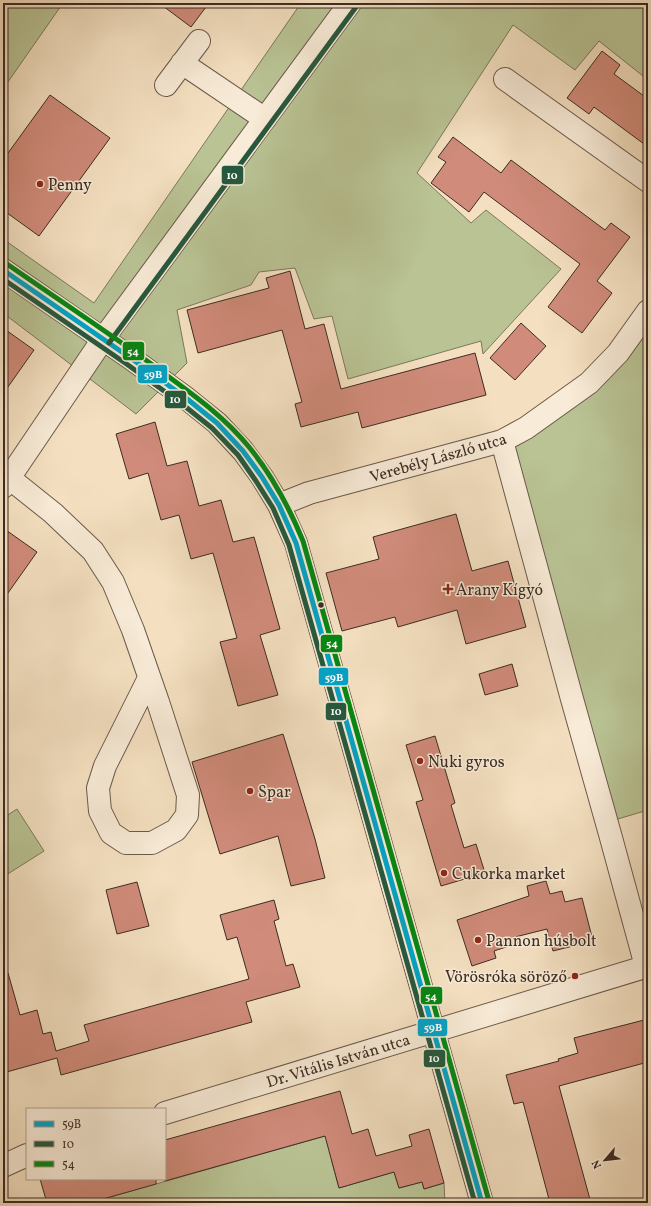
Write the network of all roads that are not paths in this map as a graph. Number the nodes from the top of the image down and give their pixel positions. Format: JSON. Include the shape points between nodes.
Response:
{"nodes":[{"id":1,"x":350,"y":3,"type":"edge"},
{"id":2,"x":199,"y":41,"type":"dead end"},
{"id":3,"x":182,"y":63,"type":"junction"},
{"id":4,"x":505,"y":79,"type":"dead end"},
{"id":5,"x":166,"y":85,"type":"dead end"},
{"id":6,"x":265,"y":119,"type":"junction"},
{"id":7,"x":648,"y":181,"type":"edge"},
{"id":8,"x":3,"y":270,"type":"edge"},
{"id":9,"x":648,"y":312,"type":"edge"},
{"id":10,"x":103,"y":339,"type":"junction"},
{"id":11,"x":502,"y":441,"type":"junction"},
{"id":12,"x":5,"y":480,"type":"edge"},
{"id":13,"x":279,"y":505,"type":"junction"},
{"id":14,"x":149,"y":678,"type":"junction"},
{"id":15,"x":647,"y":966,"type":"edge"},
{"id":16,"x":433,"y":1031,"type":"junction"},
{"id":17,"x":166,"y":1113,"type":"edge"},
{"id":18,"x":26,"y":1155,"type":"edge"},
{"id":19,"x":3,"y":1166,"type":"edge"},
{"id":20,"x":482,"y":1203,"type":"edge"}],
"edges":[{"from":1,"to":6,"type":"street"},
{"from":2,"to":3,"type":"street"},
{"from":3,"to":5,"type":"street"},
{"from":3,"to":6,"type":"street"},
{"from":4,"to":7,"type":"street"},
{"from":6,"to":10,"type":"street"},
{"from":8,"to":10,"type":"street"},
{"from":9,"to":11,"type":"street","name":"Verebély László utca","via":[[618,353],[589,383],[526,428]]},
{"from":10,"to":12,"type":"street"},
{"from":10,"to":13,"type":"street","via":[[217,423],[243,451]]},
{"from":11,"to":13,"type":"street","name":"Verebély László utca","via":[[309,493]]},
{"from":11,"to":15,"type":"street"},
{"from":12,"to":14,"type":"street","via":[[53,513],[93,550],[114,582]]},
{"from":13,"to":16,"type":"street","via":[[296,543]]},
{"from":14,"to":14,"type":"street","via":[[188,795],[187,815],[176,830],[152,843],[126,843],[111,833],[100,811],[98,788],[105,766]]},
{"from":15,"to":16,"type":"street","name":"Dr. Vitális István utca"},
{"from":16,"to":17,"type":"street","name":"Dr. Vitális István utca"},
{"from":16,"to":20,"type":"street"},
{"from":18,"to":19,"type":"street"}]}
